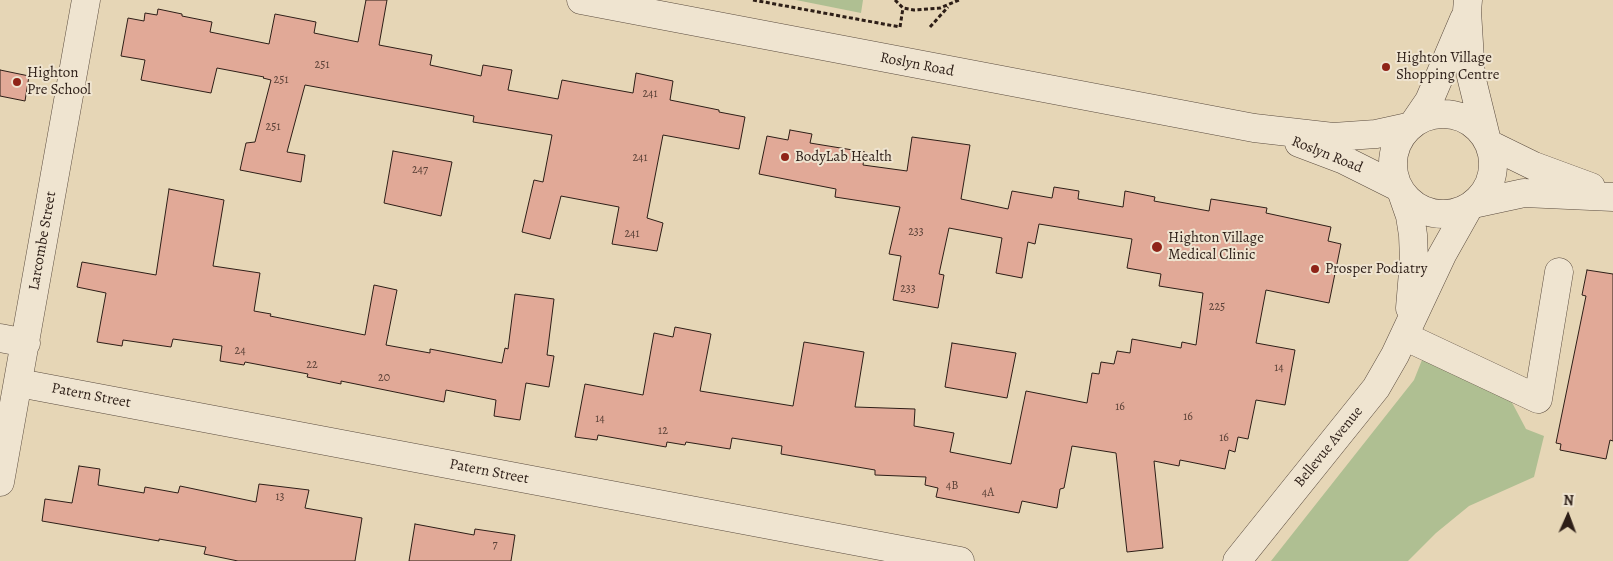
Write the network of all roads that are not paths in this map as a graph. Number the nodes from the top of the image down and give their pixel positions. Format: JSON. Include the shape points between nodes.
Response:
{"nodes":[{"id":1,"x":86,"y":0,"type":"edge"},
{"id":2,"x":581,"y":0,"type":"edge"},
{"id":3,"x":1468,"y":6,"type":"edge"},
{"id":4,"x":1411,"y":125,"type":"junction"},
{"id":5,"x":1254,"y":128,"type":"junction"},
{"id":6,"x":1488,"y":140,"type":"junction"},
{"id":7,"x":1400,"y":190,"type":"junction"},
{"id":8,"x":1613,"y":196,"type":"edge"},
{"id":9,"x":1471,"y":206,"type":"junction"},
{"id":10,"x":1559,"y":272,"type":"dead end"},
{"id":11,"x":1407,"y":330,"type":"junction"},
{"id":12,"x":13,"y":340,"type":"edge"},
{"id":13,"x":19,"y":382,"type":"junction"},
{"id":14,"x":0,"y":482,"type":"edge"},
{"id":15,"x":960,"y":561,"type":"edge"},
{"id":16,"x":1237,"y":561,"type":"edge"}],
"edges":[{"from":1,"to":12,"type":"street","name":"Larcombe Street"},
{"from":2,"to":5,"type":"street","name":"Roslyn Road"},
{"from":3,"to":4,"type":"street","via":[[1429,101]]},
{"from":3,"to":6,"type":"street","via":[[1471,76]]},
{"from":4,"to":5,"type":"street","name":"Roslyn Road","via":[[1376,134],[1334,137]]},
{"from":4,"to":6,"type":"street","name":"Roslyn Road","via":[[1427,116],[1449,114],[1470,121]]},
{"from":4,"to":7,"type":"street","via":[[1396,145],[1392,159],[1393,173]]},
{"from":5,"to":7,"type":"street","name":"Roslyn Road","via":[[1336,156]]},
{"from":6,"to":8,"type":"street","name":"Roslyn Road","via":[[1534,166]]},
{"from":6,"to":9,"type":"street","via":[[1493,158],[1491,180]]},
{"from":7,"to":9,"type":"street","name":"Roslyn Road","via":[[1418,208],[1431,213],[1453,213]]},
{"from":7,"to":11,"type":"street","name":"Bellevue Avenue","via":[[1413,235],[1414,260]]},
{"from":8,"to":9,"type":"street","name":"Roslyn Road","via":[[1524,193]]},
{"from":9,"to":11,"type":"street","name":"Bellevue Avenue","via":[[1442,255]]},
{"from":10,"to":11,"type":"street","via":[[1538,399]]},
{"from":11,"to":16,"type":"street","name":"Bellevue Avenue","via":[[1376,388]]},
{"from":12,"to":13,"type":"street","name":"Larcombe Street"},
{"from":13,"to":14,"type":"street","name":"Larcombe Street"},
{"from":13,"to":15,"type":"street","name":"Patern Street"}]}
